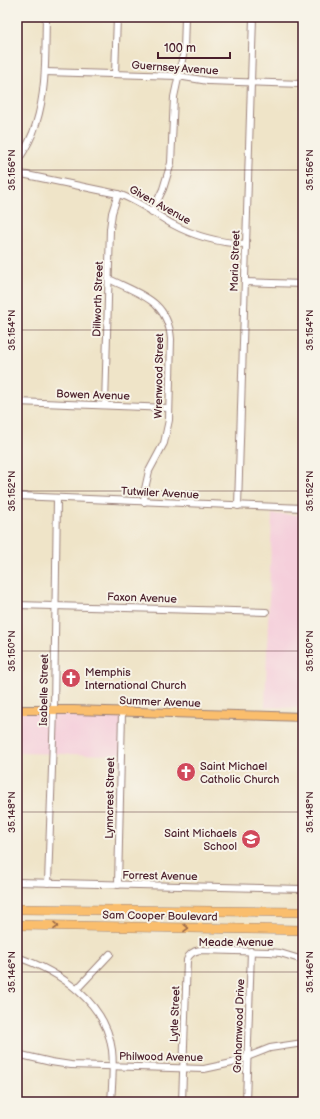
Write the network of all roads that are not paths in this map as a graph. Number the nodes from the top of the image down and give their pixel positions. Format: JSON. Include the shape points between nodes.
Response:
{"nodes":[{"id":1,"x":46,"y":17,"type":"edge"},
{"id":2,"x":117,"y":17,"type":"edge"},
{"id":3,"x":185,"y":17,"type":"edge"},
{"id":4,"x":253,"y":17,"type":"edge"},
{"id":5,"x":45,"y":72,"type":"junction"},
{"id":6,"x":115,"y":74,"type":"junction"},
{"id":7,"x":178,"y":76,"type":"junction"},
{"id":8,"x":251,"y":83,"type":"junction"},
{"id":9,"x":303,"y":84,"type":"edge"},
{"id":10,"x":17,"y":162,"type":"edge"},
{"id":11,"x":17,"y":173,"type":"edge"},
{"id":12,"x":118,"y":194,"type":"junction"},
{"id":13,"x":152,"y":212,"type":"junction"},
{"id":14,"x":246,"y":244,"type":"junction"},
{"id":15,"x":109,"y":279,"type":"junction"},
{"id":16,"x":245,"y":282,"type":"junction"},
{"id":17,"x":303,"y":284,"type":"edge"},
{"id":18,"x":17,"y":402,"type":"edge"},
{"id":19,"x":105,"y":406,"type":"junction"},
{"id":20,"x":169,"y":408,"type":"junction"},
{"id":21,"x":17,"y":496,"type":"edge"},
{"id":22,"x":57,"y":498,"type":"junction"},
{"id":23,"x":144,"y":502,"type":"junction"},
{"id":24,"x":238,"y":506,"type":"junction"},
{"id":25,"x":303,"y":508,"type":"edge"},
{"id":26,"x":17,"y":605,"type":"edge"},
{"id":27,"x":56,"y":606,"type":"junction"},
{"id":28,"x":266,"y":612,"type":"dead end"},
{"id":29,"x":17,"y":710,"type":"edge"},
{"id":30,"x":54,"y":710,"type":"junction"},
{"id":31,"x":122,"y":712,"type":"junction"},
{"id":32,"x":303,"y":717,"type":"edge"},
{"id":33,"x":17,"y":882,"type":"edge"},
{"id":34,"x":48,"y":883,"type":"junction"},
{"id":35,"x":118,"y":885,"type":"junction"},
{"id":36,"x":303,"y":889,"type":"edge"},
{"id":37,"x":303,"y":906,"type":"edge"},
{"id":38,"x":17,"y":909,"type":"edge"},
{"id":39,"x":143,"y":910,"type":"junction"},
{"id":40,"x":303,"y":912,"type":"edge"},
{"id":41,"x":17,"y":925,"type":"edge"},
{"id":42,"x":273,"y":930,"type":"junction"},
{"id":43,"x":303,"y":930,"type":"edge"},
{"id":44,"x":303,"y":935,"type":"edge"},
{"id":45,"x":251,"y":951,"type":"junction"},
{"id":46,"x":191,"y":953,"type":"joint"},
{"id":47,"x":110,"y":954,"type":"dead end"},
{"id":48,"x":17,"y":956,"type":"edge"},
{"id":49,"x":303,"y":960,"type":"edge"},
{"id":50,"x":76,"y":989,"type":"junction"},
{"id":51,"x":303,"y":1043,"type":"edge"},
{"id":52,"x":17,"y":1054,"type":"edge"},
{"id":53,"x":248,"y":1056,"type":"junction"},
{"id":54,"x":113,"y":1067,"type":"junction"},
{"id":55,"x":184,"y":1069,"type":"junction"},
{"id":56,"x":111,"y":1102,"type":"edge"},
{"id":57,"x":182,"y":1102,"type":"edge"},
{"id":58,"x":246,"y":1102,"type":"edge"}],
"edges":[{"from":1,"to":5,"type":"street"},
{"from":2,"to":6,"type":"street"},
{"from":3,"to":7,"type":"street","via":[[184,46]]},
{"from":4,"to":8,"type":"street","name":"Maria Street"},
{"from":5,"to":6,"type":"street","name":"Guernsey Avenue"},
{"from":5,"to":10,"type":"street","via":[[42,103],[36,126]]},
{"from":6,"to":7,"type":"street","name":"Guernsey Avenue"},
{"from":7,"to":8,"type":"street","name":"Guernsey Avenue","via":[[202,81]]},
{"from":7,"to":13,"type":"street","via":[[173,102],[171,163],[164,189]]},
{"from":8,"to":9,"type":"street","name":"Guernsey Avenue"},
{"from":8,"to":14,"type":"street","name":"Maria Street"},
{"from":11,"to":12,"type":"street","name":"Given Avenue"},
{"from":12,"to":13,"type":"street","name":"Given Avenue"},
{"from":12,"to":15,"type":"street","name":"Dillworth Street","via":[[111,220]]},
{"from":13,"to":14,"type":"street","name":"Given Avenue","via":[[196,236],[219,242]]},
{"from":14,"to":16,"type":"street","name":"Maria Street"},
{"from":15,"to":19,"type":"street","name":"Dillworth Street"},
{"from":15,"to":20,"type":"street","name":"Wrenwood Street","via":[[154,302],[168,320],[171,339]]},
{"from":16,"to":17,"type":"street"},
{"from":16,"to":24,"type":"street","name":"Maria Street"},
{"from":18,"to":19,"type":"street","name":"Bowen Avenue"},
{"from":19,"to":20,"type":"street","name":"Bowen Avenue"},
{"from":20,"to":23,"type":"street","name":"Wrenwood Street","via":[[167,431],[149,472]]},
{"from":21,"to":22,"type":"street","name":"Tutwiler Avenue"},
{"from":22,"to":23,"type":"street","name":"Tutwiler Avenue"},
{"from":22,"to":27,"type":"street","name":"Isabelle Street"},
{"from":23,"to":24,"type":"street","name":"Tutwiler Avenue"},
{"from":24,"to":25,"type":"street","name":"Tutwiler Avenue"},
{"from":26,"to":27,"type":"street","name":"Faxon Avenue"},
{"from":27,"to":28,"type":"street","name":"Faxon Avenue"},
{"from":27,"to":30,"type":"street","name":"Isabelle Street"},
{"from":29,"to":30,"type":"main road","name":"Summer Avenue"},
{"from":30,"to":31,"type":"main road","name":"Summer Avenue"},
{"from":30,"to":34,"type":"street","name":"Isabelle Street"},
{"from":31,"to":32,"type":"main road","name":"Summer Avenue"},
{"from":31,"to":35,"type":"street","name":"Lynncrest Street"},
{"from":33,"to":34,"type":"street","name":"Forrest Avenue"},
{"from":34,"to":35,"type":"street","name":"Forrest Avenue"},
{"from":35,"to":36,"type":"street","name":"Forrest Avenue"},
{"from":37,"to":39,"type":"highway"},
{"from":38,"to":39,"type":"highway","name":"Sam Cooper Boulevard"},
{"from":39,"to":40,"type":"highway","name":"Sam Cooper Boulevard"},
{"from":41,"to":42,"type":"highway","name":"Sam Cooper Boulevard","one_way":true},
{"from":42,"to":43,"type":"highway","name":"Sam Cooper Boulevard"},
{"from":42,"to":44,"type":"highway"},
{"from":45,"to":46,"type":"street","name":"Meade Avenue","via":[[200,950]]},
{"from":45,"to":49,"type":"street","name":"Meade Avenue","via":[[280,953]]},
{"from":45,"to":53,"type":"street","name":"Grahamwood Drive"},
{"from":46,"to":55,"type":"street","name":"Lytle Street","via":[[187,960]]},
{"from":47,"to":50,"type":"street"},
{"from":48,"to":50,"type":"street","via":[[44,968]]},
{"from":50,"to":54,"type":"street","via":[[103,1022],[111,1046]]},
{"from":51,"to":53,"type":"street","name":"Philwood Avenue","via":[[270,1048]]},
{"from":52,"to":54,"type":"street","name":"Philwood Avenue","via":[[58,1064]]},
{"from":53,"to":55,"type":"street","name":"Philwood Avenue","via":[[220,1066]]},
{"from":53,"to":58,"type":"street","name":"Grahamwood Drive"},
{"from":54,"to":55,"type":"street","name":"Philwood Avenue"},
{"from":54,"to":56,"type":"street"},
{"from":55,"to":57,"type":"street","name":"Lytle Street"}]}
